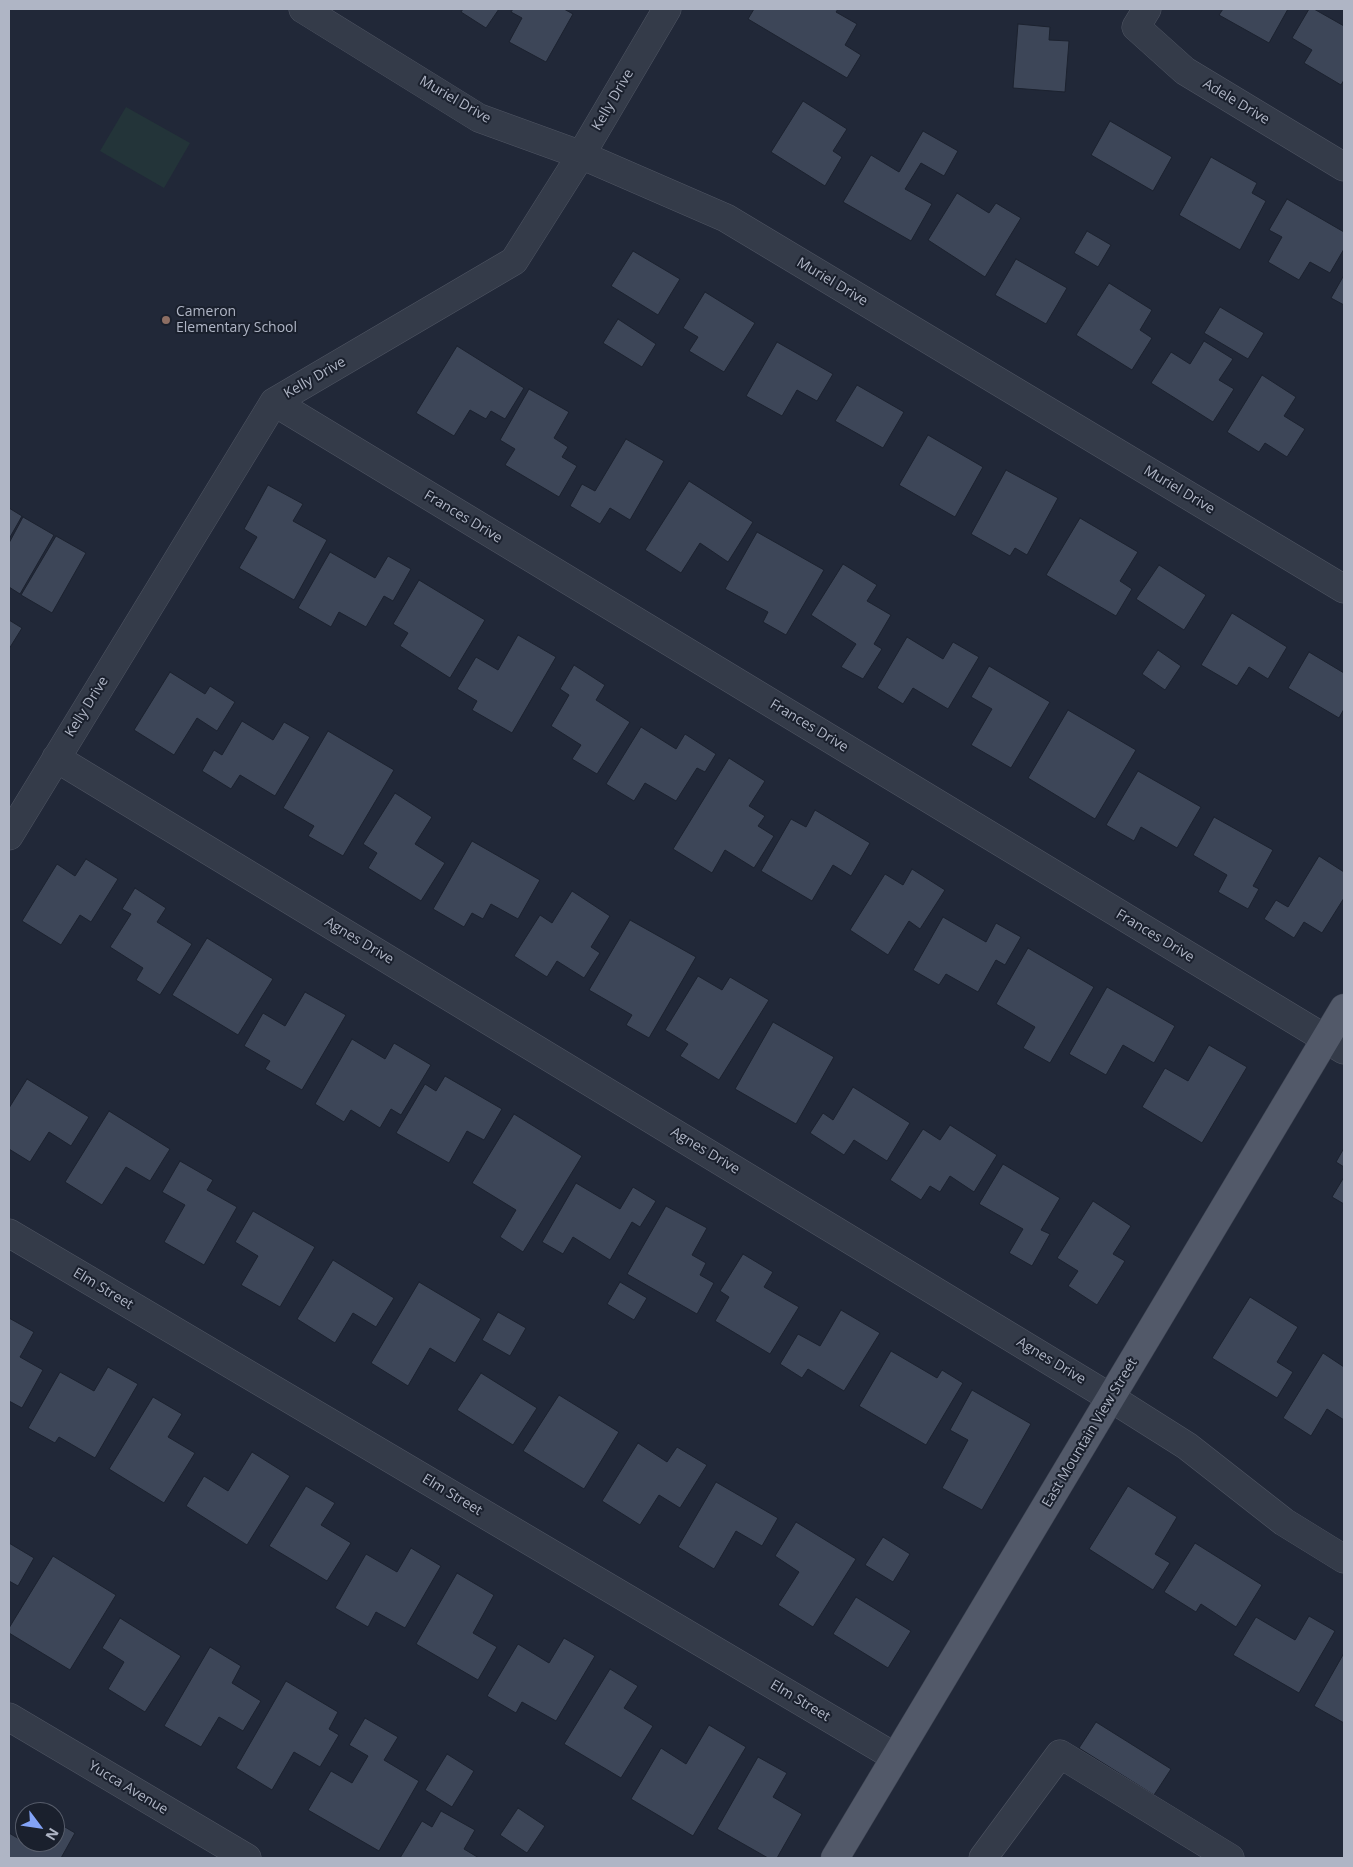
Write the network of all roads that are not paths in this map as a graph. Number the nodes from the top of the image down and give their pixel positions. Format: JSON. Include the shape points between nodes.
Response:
{"nodes":[{"id":1,"x":303,"y":9,"type":"edge"},
{"id":2,"x":667,"y":9,"type":"edge"},
{"id":3,"x":1142,"y":18,"type":"edge"},
{"id":4,"x":581,"y":155,"type":"junction"},
{"id":5,"x":1344,"y":166,"type":"edge"},
{"id":6,"x":274,"y":402,"type":"junction"},
{"id":7,"x":1344,"y":589,"type":"edge"},
{"id":8,"x":56,"y":758,"type":"junction"},
{"id":9,"x":9,"y":836,"type":"edge"},
{"id":10,"x":1344,"y":1008,"type":"edge"},
{"id":11,"x":1335,"y":1045,"type":"edge"},
{"id":12,"x":9,"y":1233,"type":"edge"},
{"id":13,"x":1111,"y":1398,"type":"junction"},
{"id":14,"x":1344,"y":1559,"type":"edge"},
{"id":15,"x":9,"y":1717,"type":"edge"},
{"id":16,"x":895,"y":1757,"type":"junction"},
{"id":17,"x":247,"y":1858,"type":"edge"},
{"id":18,"x":836,"y":1858,"type":"edge"},
{"id":19,"x":983,"y":1858,"type":"edge"},
{"id":20,"x":1230,"y":1858,"type":"edge"}],
"edges":[{"from":1,"to":4,"type":"street","name":"Muriel Drive","via":[[479,118]]},
{"from":2,"to":4,"type":"street","name":"Kelly Drive"},
{"from":3,"to":5,"type":"street","name":"Adele Drive","via":[[1184,71]]},
{"from":4,"to":6,"type":"street","name":"Kelly Drive","via":[[514,261]]},
{"from":4,"to":7,"type":"street","name":"Muriel Drive","via":[[726,218]]},
{"from":6,"to":8,"type":"street","name":"Kelly Drive"},
{"from":6,"to":11,"type":"street","name":"Frances Drive"},
{"from":8,"to":9,"type":"street","name":"Kelly Drive"},
{"from":8,"to":13,"type":"street","name":"Agnes Drive"},
{"from":10,"to":11,"type":"main road","name":"East Mountain View Street"},
{"from":11,"to":13,"type":"main road","name":"East Mountain View Street"},
{"from":12,"to":16,"type":"street","name":"Elm Street"},
{"from":13,"to":14,"type":"street","name":"Agnes Drive","via":[[1187,1446],[1284,1522]]},
{"from":13,"to":16,"type":"main road","name":"East Mountain View Street"},
{"from":15,"to":17,"type":"street","name":"Yucca Avenue"},
{"from":16,"to":18,"type":"main road","name":"East Mountain View Street"},
{"from":19,"to":20,"type":"street","via":[[1060,1754]]}]}
